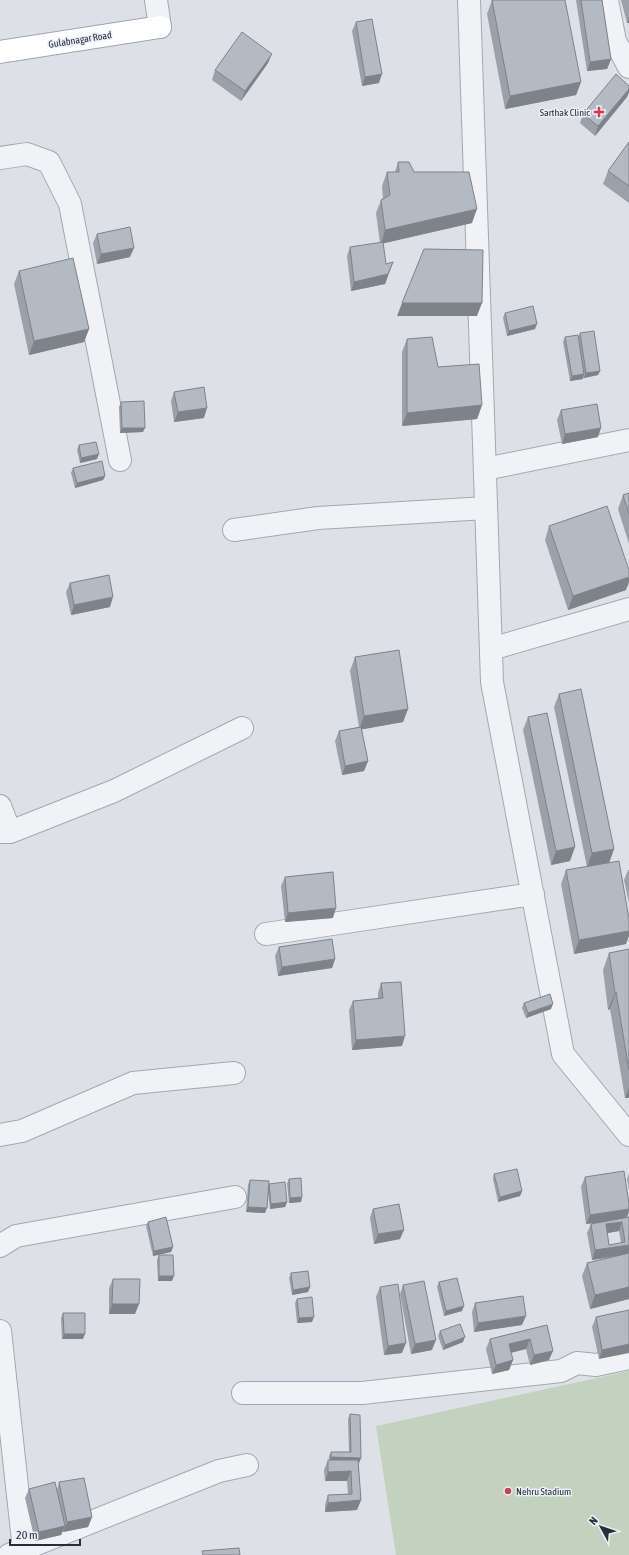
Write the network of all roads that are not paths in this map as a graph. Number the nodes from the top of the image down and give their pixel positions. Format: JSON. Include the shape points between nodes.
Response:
{"nodes":[{"id":1,"x":156,"y":0,"type":"edge"},
{"id":2,"x":469,"y":0,"type":"edge"},
{"id":3,"x":607,"y":0,"type":"edge"},
{"id":4,"x":160,"y":27,"type":"joint"},
{"id":5,"x":0,"y":52,"type":"edge"},
{"id":6,"x":629,"y":67,"type":"edge"},
{"id":7,"x":0,"y":158,"type":"edge"},
{"id":8,"x":629,"y":440,"type":"edge"},
{"id":9,"x":120,"y":460,"type":"dead end"},
{"id":10,"x":485,"y":470,"type":"junction"},
{"id":11,"x":486,"y":508,"type":"junction"},
{"id":12,"x":234,"y":530,"type":"dead end"},
{"id":13,"x":629,"y":609,"type":"edge"},
{"id":14,"x":491,"y":649,"type":"junction"},
{"id":15,"x":242,"y":728,"type":"dead end"},
{"id":16,"x":0,"y":806,"type":"edge"},
{"id":17,"x":5,"y":832,"type":"edge"},
{"id":18,"x":533,"y":894,"type":"junction"},
{"id":19,"x":266,"y":934,"type":"dead end"},
{"id":20,"x":234,"y":1073,"type":"dead end"},
{"id":21,"x":0,"y":1135,"type":"edge"},
{"id":22,"x":629,"y":1135,"type":"edge"},
{"id":23,"x":235,"y":1197,"type":"dead end"},
{"id":24,"x":0,"y":1246,"type":"edge"},
{"id":25,"x":0,"y":1331,"type":"edge"},
{"id":26,"x":629,"y":1358,"type":"edge"},
{"id":27,"x":243,"y":1393,"type":"dead end"},
{"id":28,"x":247,"y":1465,"type":"dead end"},
{"id":29,"x":16,"y":1553,"type":"edge"}],
"edges":[{"from":1,"to":4,"type":"street"},
{"from":2,"to":10,"type":"street"},
{"from":3,"to":6,"type":"street","via":[[615,41]]},
{"from":4,"to":5,"type":"main road","name":"Gulabnagar Road"},
{"from":7,"to":9,"type":"street","via":[[28,154],[49,162],[70,204]]},
{"from":8,"to":10,"type":"street"},
{"from":10,"to":11,"type":"street"},
{"from":11,"to":12,"type":"street","via":[[318,518]]},
{"from":11,"to":14,"type":"street"},
{"from":13,"to":14,"type":"street"},
{"from":14,"to":18,"type":"street","via":[[492,682]]},
{"from":15,"to":17,"type":"street","via":[[114,791]]},
{"from":16,"to":17,"type":"street"},
{"from":18,"to":19,"type":"street"},
{"from":18,"to":22,"type":"street","via":[[563,1054]]},
{"from":20,"to":21,"type":"street","via":[[133,1083],[22,1131]]},
{"from":23,"to":24,"type":"street","via":[[16,1236]]},
{"from":25,"to":29,"type":"street"},
{"from":26,"to":27,"type":"street","via":[[596,1365],[577,1363],[561,1371],[362,1393]]},
{"from":28,"to":29,"type":"street","via":[[219,1471]]}]}
